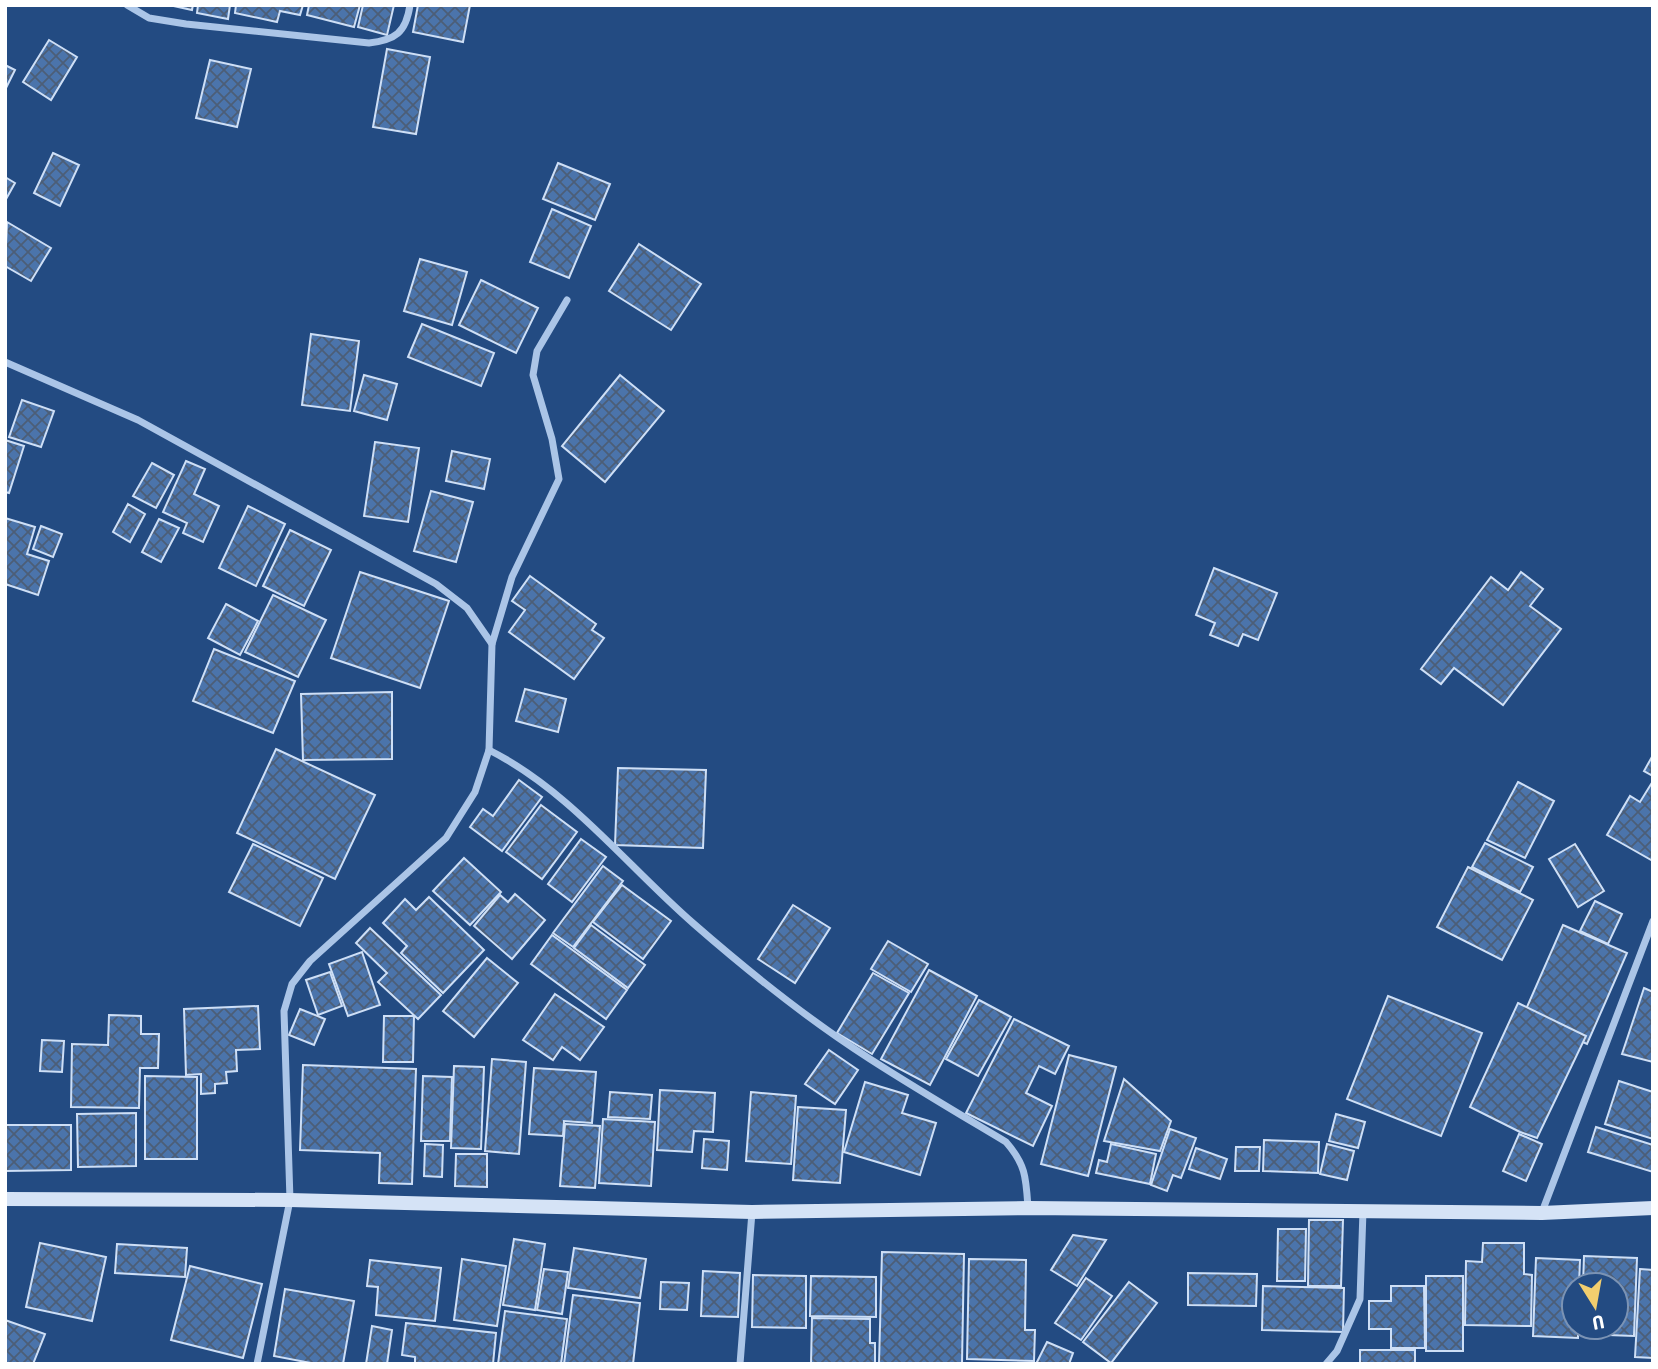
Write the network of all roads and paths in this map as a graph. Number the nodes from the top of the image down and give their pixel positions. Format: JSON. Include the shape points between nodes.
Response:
{"nodes":[{"id":1,"x":127,"y":5,"type":"edge"},
{"id":2,"x":410,"y":5,"type":"edge"},
{"id":3,"x":567,"y":300,"type":"dead end"},
{"id":4,"x":5,"y":362,"type":"edge"},
{"id":5,"x":492,"y":644,"type":"junction"},
{"id":6,"x":489,"y":750,"type":"junction"},
{"id":7,"x":1653,"y":921,"type":"edge"},
{"id":8,"x":5,"y":1199,"type":"edge"},
{"id":9,"x":290,"y":1200,"type":"junction"},
{"id":10,"x":1028,"y":1208,"type":"junction"},
{"id":11,"x":1653,"y":1208,"type":"edge"},
{"id":12,"x":1363,"y":1211,"type":"junction"},
{"id":13,"x":752,"y":1212,"type":"junction"},
{"id":14,"x":1542,"y":1213,"type":"junction"},
{"id":15,"x":257,"y":1364,"type":"edge"},
{"id":16,"x":740,"y":1364,"type":"edge"},
{"id":17,"x":1326,"y":1364,"type":"edge"}],
"edges":[{"from":1,"to":2,"type":"street","via":[[149,18],[186,24],[369,43],[390,40],[399,33]]},
{"from":3,"to":5,"type":"street","via":[[537,351],[533,375],[559,480],[512,578]]},
{"from":4,"to":5,"type":"street","via":[[138,419],[436,584],[467,608]]},
{"from":5,"to":6,"type":"street"},
{"from":6,"to":9,"type":"street","via":[[475,792],[446,838],[310,961],[292,984],[284,1011]]},
{"from":6,"to":10,"type":"street","via":[[517,764],[552,791],[693,924],[783,996],[868,1058],[1006,1142],[1025,1172]]},
{"from":7,"to":14,"type":"street"},
{"from":8,"to":9,"type":"main road"},
{"from":9,"to":13,"type":"main road"},
{"from":9,"to":15,"type":"street"},
{"from":10,"to":12,"type":"main road"},
{"from":10,"to":13,"type":"main road"},
{"from":11,"to":14,"type":"main road"},
{"from":12,"to":14,"type":"main road"},
{"from":12,"to":17,"type":"street","via":[[1360,1298],[1338,1351]]},
{"from":13,"to":16,"type":"street"}]}
